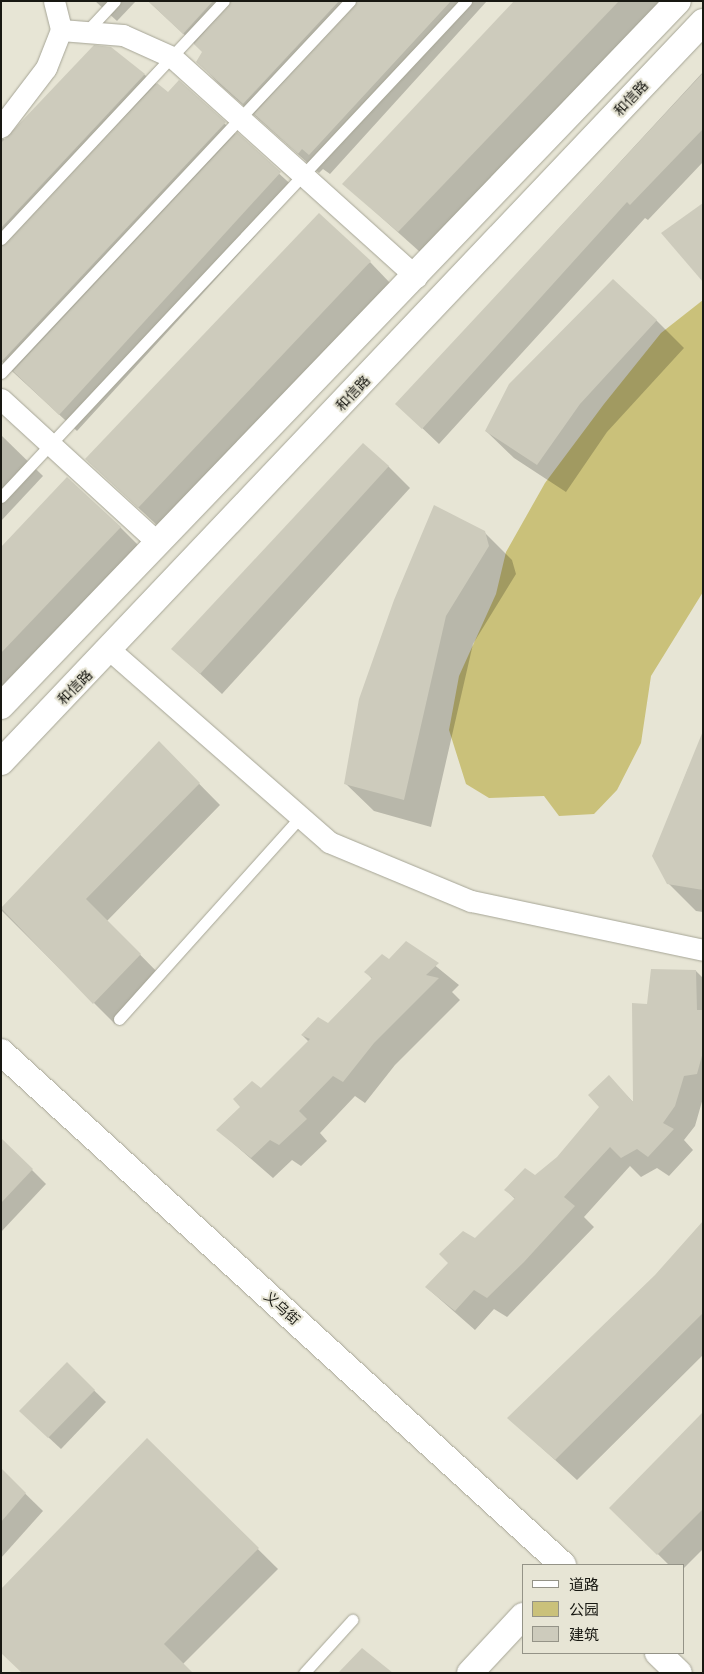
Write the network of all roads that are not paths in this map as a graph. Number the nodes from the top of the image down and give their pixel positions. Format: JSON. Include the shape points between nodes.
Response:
{"nodes":[{"id":1,"x":54,"y":1,"type":"edge"},
{"id":2,"x":115,"y":1,"type":"edge"},
{"id":3,"x":224,"y":1,"type":"edge"},
{"id":4,"x":350,"y":1,"type":"edge"},
{"id":5,"x":466,"y":1,"type":"edge"},
{"id":6,"x":678,"y":1,"type":"edge"},
{"id":7,"x":703,"y":22,"type":"edge"},
{"id":8,"x":61,"y":30,"type":"junction"},
{"id":9,"x":86,"y":32,"type":"junction"},
{"id":10,"x":172,"y":56,"type":"junction"},
{"id":11,"x":240,"y":118,"type":"junction"},
{"id":12,"x":3,"y":121,"type":"edge"},
{"id":13,"x":303,"y":175,"type":"junction"},
{"id":14,"x":1,"y":239,"type":"edge"},
{"id":15,"x":416,"y":277,"type":"junction"},
{"id":16,"x":1,"y":373,"type":"edge"},
{"id":17,"x":1,"y":399,"type":"edge"},
{"id":18,"x":51,"y":444,"type":"junction"},
{"id":19,"x":1,"y":497,"type":"edge"},
{"id":20,"x":159,"y":544,"type":"junction"},
{"id":21,"x":111,"y":651,"type":"junction"},
{"id":22,"x":1,"y":706,"type":"edge"},
{"id":23,"x":1,"y":762,"type":"edge"},
{"id":24,"x":300,"y":817,"type":"junction"},
{"id":25,"x":703,"y":950,"type":"edge"},
{"id":26,"x":119,"y":1019,"type":"dead end"},
{"id":27,"x":1,"y":1052,"type":"edge"},
{"id":28,"x":563,"y":1564,"type":"edge"},
{"id":29,"x":522,"y":1617,"type":"edge"},
{"id":30,"x":352,"y":1620,"type":"dead end"},
{"id":31,"x":659,"y":1654,"type":"edge"},
{"id":32,"x":304,"y":1673,"type":"edge"},
{"id":33,"x":470,"y":1673,"type":"edge"},
{"id":34,"x":680,"y":1673,"type":"edge"}],
"edges":[{"from":1,"to":8,"type":"street"},
{"from":2,"to":9,"type":"lane"},
{"from":3,"to":10,"type":"lane"},
{"from":4,"to":11,"type":"lane"},
{"from":5,"to":13,"type":"lane"},
{"from":6,"to":15,"type":"street"},
{"from":7,"to":21,"type":"street","name":"和信路"},
{"from":8,"to":9,"type":"street"},
{"from":8,"to":12,"type":"street","via":[[46,68]]},
{"from":9,"to":10,"type":"street","via":[[123,35]]},
{"from":10,"to":11,"type":"street"},
{"from":10,"to":14,"type":"lane"},
{"from":11,"to":13,"type":"street"},
{"from":11,"to":16,"type":"lane"},
{"from":13,"to":15,"type":"street"},
{"from":13,"to":18,"type":"lane"},
{"from":15,"to":20,"type":"street"},
{"from":17,"to":18,"type":"street"},
{"from":18,"to":19,"type":"lane"},
{"from":18,"to":20,"type":"street"},
{"from":20,"to":22,"type":"street"},
{"from":21,"to":23,"type":"street","name":"和信路"},
{"from":21,"to":24,"type":"street"},
{"from":24,"to":25,"type":"street","via":[[329,842],[471,901]]},
{"from":24,"to":26,"type":"lane"},
{"from":27,"to":28,"type":"street","name":"义乌街"},
{"from":29,"to":33,"type":"street"},
{"from":30,"to":32,"type":"lane"},
{"from":31,"to":34,"type":"street"}]}
